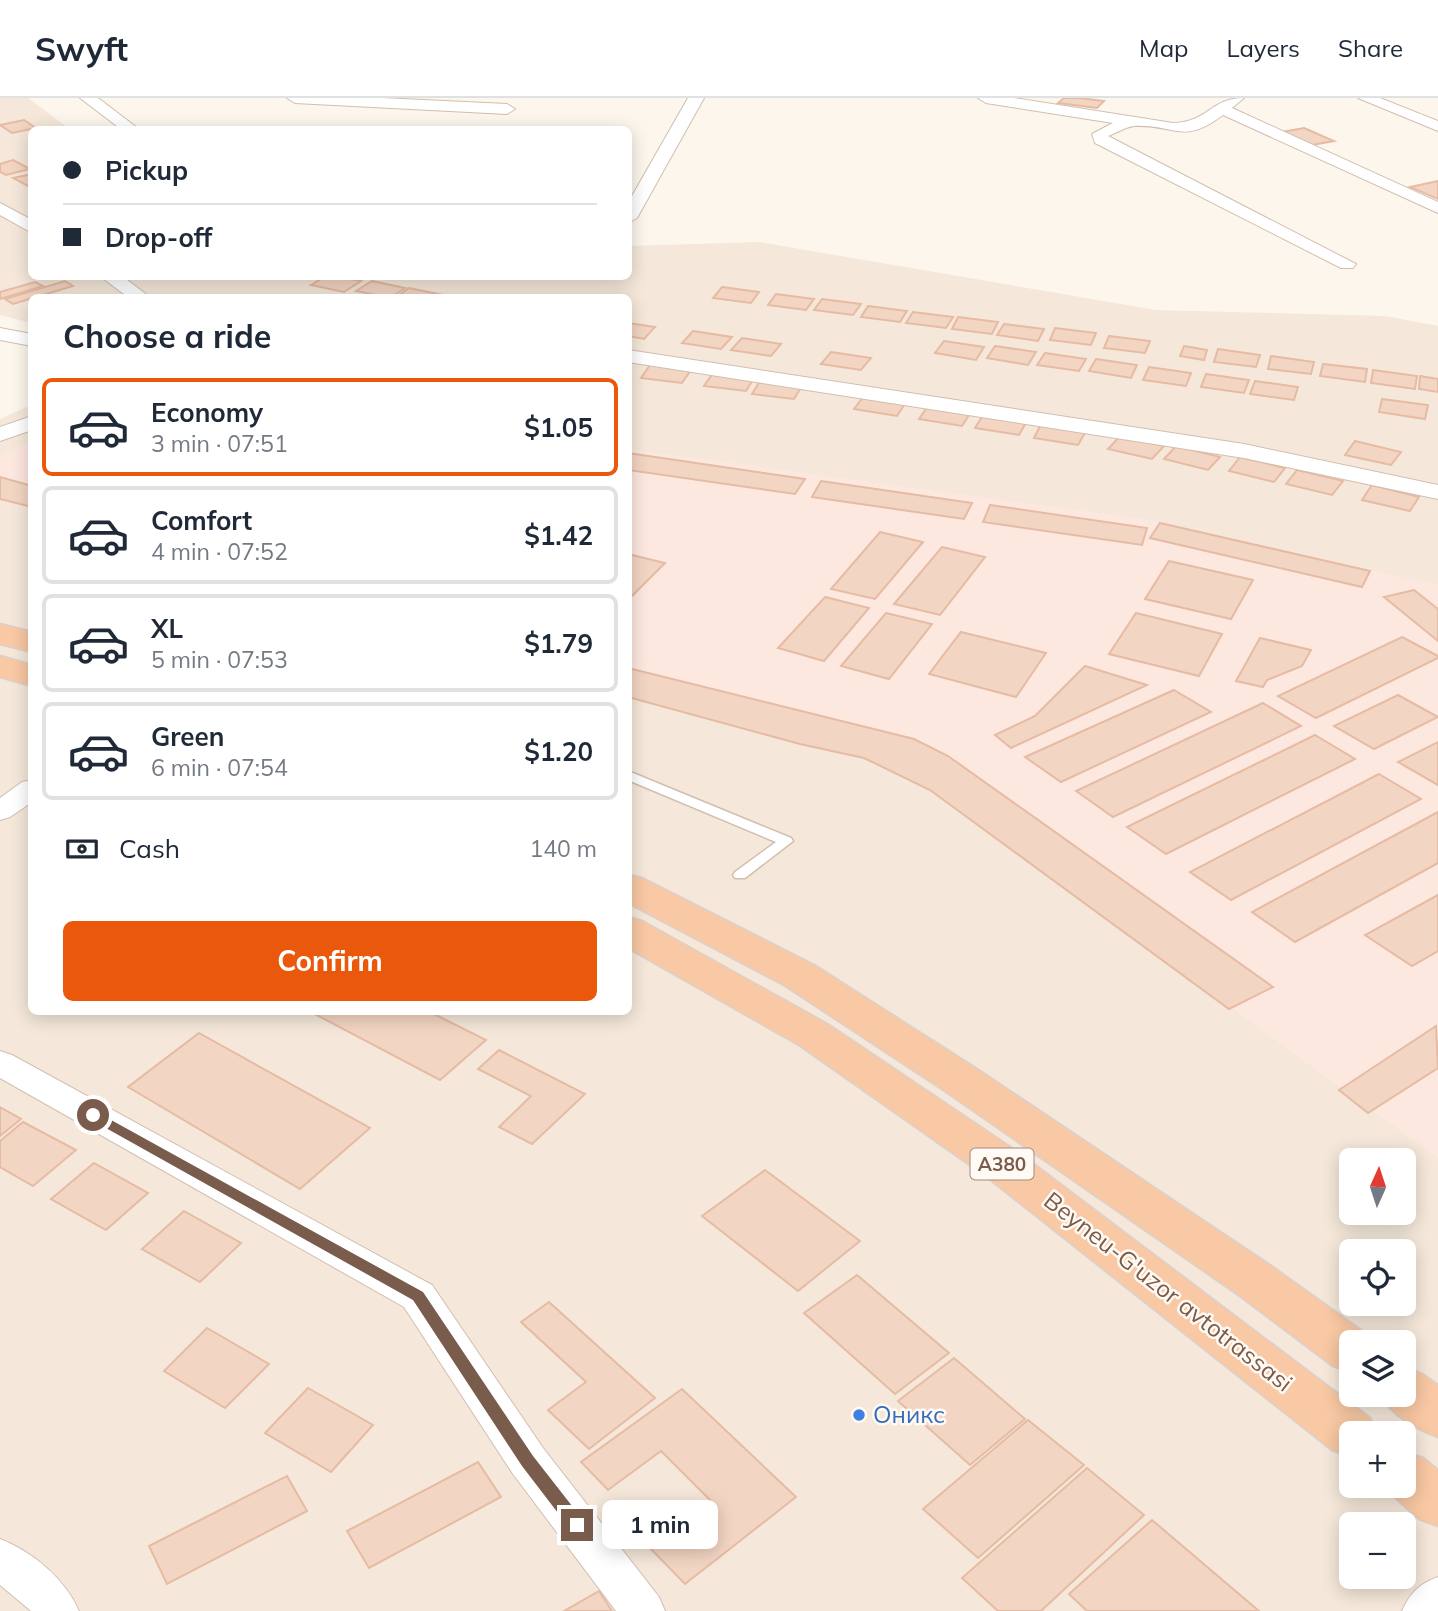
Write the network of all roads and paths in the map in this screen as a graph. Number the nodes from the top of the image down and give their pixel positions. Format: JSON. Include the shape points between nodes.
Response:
{"nodes":[{"id":1,"x":295,"y":98,"type":"edge"},
{"id":2,"x":696,"y":98,"type":"edge"},
{"id":3,"x":986,"y":98,"type":"edge"},
{"id":4,"x":1236,"y":98,"type":"edge"},
{"id":5,"x":1366,"y":98,"type":"edge"},
{"id":6,"x":92,"y":99,"type":"edge"},
{"id":7,"x":512,"y":104,"type":"edge"},
{"id":8,"x":1224,"y":110,"type":"junction"},
{"id":9,"x":1126,"y":123,"type":"junction"},
{"id":10,"x":128,"y":126,"type":"edge"},
{"id":11,"x":494,"y":126,"type":"edge"},
{"id":12,"x":1438,"y":127,"type":"edge"},
{"id":13,"x":0,"y":208,"type":"edge"},
{"id":14,"x":1438,"y":208,"type":"edge"},
{"id":15,"x":632,"y":211,"type":"edge"},
{"id":16,"x":28,"y":226,"type":"edge"},
{"id":17,"x":1347,"y":264,"type":"dead end"},
{"id":18,"x":115,"y":280,"type":"edge"},
{"id":19,"x":136,"y":294,"type":"edge"},
{"id":20,"x":0,"y":334,"type":"edge"},
{"id":21,"x":28,"y":339,"type":"edge"},
{"id":22,"x":632,"y":357,"type":"edge"},
{"id":23,"x":28,"y":424,"type":"edge"},
{"id":24,"x":0,"y":435,"type":"edge"},
{"id":25,"x":1438,"y":492,"type":"edge"},
{"id":26,"x":0,"y":634,"type":"edge"},
{"id":27,"x":28,"y":641,"type":"edge"},
{"id":28,"x":0,"y":666,"type":"edge"},
{"id":29,"x":28,"y":675,"type":"edge"},
{"id":30,"x":632,"y":777,"type":"edge"},
{"id":31,"x":28,"y":791,"type":"edge"},
{"id":32,"x":0,"y":811,"type":"edge"},
{"id":33,"x":740,"y":875,"type":"dead end"},
{"id":34,"x":632,"y":889,"type":"edge"},
{"id":35,"x":632,"y":932,"type":"edge"},
{"id":36,"x":0,"y":1063,"type":"edge"},
{"id":37,"x":1339,"y":1342,"type":"edge"},
{"id":38,"x":1416,"y":1398,"type":"edge"},
{"id":39,"x":1438,"y":1415,"type":"edge"},
{"id":40,"x":1339,"y":1425,"type":"edge"},
{"id":41,"x":1416,"y":1485,"type":"edge"},
{"id":42,"x":1438,"y":1502,"type":"edge"},
{"id":43,"x":0,"y":1559,"type":"edge"},
{"id":44,"x":1438,"y":1597,"type":"edge"},
{"id":45,"x":57,"y":1611,"type":"edge"},
{"id":46,"x":643,"y":1611,"type":"edge"},
{"id":47,"x":1424,"y":1611,"type":"edge"}],
"edges":[{"from":1,"to":7,"type":"street"},
{"from":2,"to":15,"type":"street"},
{"from":3,"to":9,"type":"street"},
{"from":4,"to":8,"type":"street"},
{"from":5,"to":12,"type":"street"},
{"from":6,"to":10,"type":"street"},
{"from":7,"to":11,"type":"street"},
{"from":8,"to":9,"type":"street","via":[[1197,127]]},
{"from":8,"to":14,"type":"street"},
{"from":9,"to":17,"type":"street","via":[[1100,134],[1101,140]]},
{"from":13,"to":16,"type":"street"},
{"from":18,"to":19,"type":"street"},
{"from":20,"to":21,"type":"street"},
{"from":22,"to":25,"type":"street","via":[[1244,451]]},
{"from":23,"to":24,"type":"street"},
{"from":26,"to":27,"type":"highway"},
{"from":28,"to":29,"type":"highway"},
{"from":30,"to":33,"type":"lane","via":[[786,841]]},
{"from":31,"to":32,"type":"street"},
{"from":34,"to":37,"type":"highway","number":"A380","via":[[799,975],[984,1095]]},
{"from":35,"to":40,"type":"highway","name":"Beyneu-G'uzor avtotrassasi","number":"A380","via":[[814,1035],[1003,1165]]},
{"from":36,"to":46,"type":"street","via":[[418,1296],[527,1461]]},
{"from":38,"to":39,"type":"highway"},
{"from":41,"to":42,"type":"highway"},
{"from":43,"to":45,"type":"street"},
{"from":44,"to":47,"type":"street"}]}
